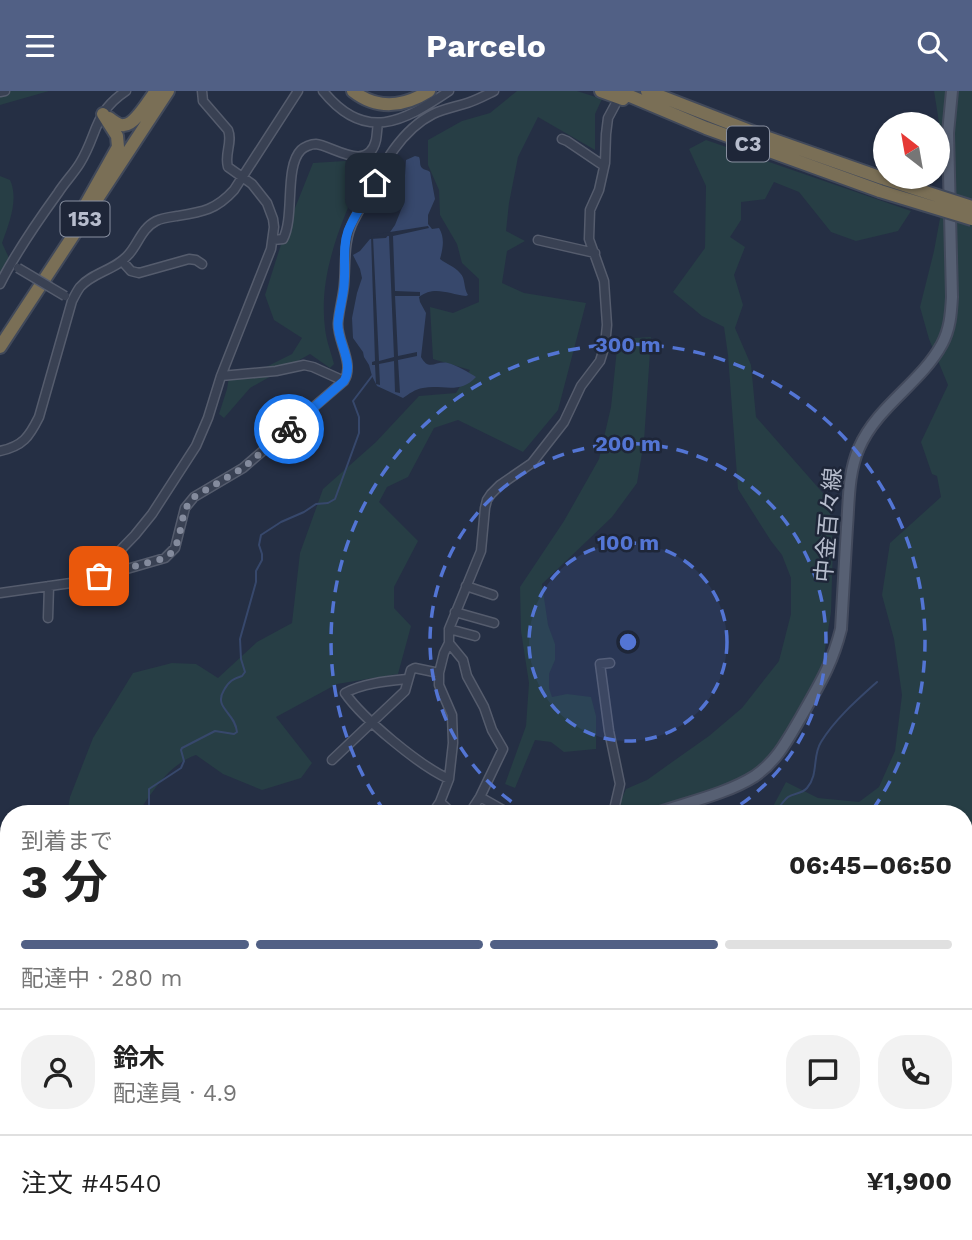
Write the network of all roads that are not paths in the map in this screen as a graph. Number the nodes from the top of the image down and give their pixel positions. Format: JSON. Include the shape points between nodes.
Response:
{"nodes":[{"id":1,"x":5,"y":91,"type":"edge"},
{"id":2,"x":126,"y":91,"type":"edge"},
{"id":3,"x":158,"y":91,"type":"edge"},
{"id":4,"x":168,"y":91,"type":"edge"},
{"id":5,"x":202,"y":91,"type":"edge"},
{"id":6,"x":298,"y":91,"type":"edge"},
{"id":7,"x":323,"y":91,"type":"edge"},
{"id":8,"x":353,"y":91,"type":"edge"},
{"id":9,"x":366,"y":91,"type":"edge"},
{"id":10,"x":413,"y":91,"type":"edge"},
{"id":11,"x":429,"y":91,"type":"edge"},
{"id":12,"x":449,"y":91,"type":"edge"},
{"id":13,"x":492,"y":91,"type":"edge"},
{"id":14,"x":601,"y":91,"type":"edge"},
{"id":15,"x":618,"y":91,"type":"edge"},
{"id":16,"x":648,"y":91,"type":"edge"},
{"id":17,"x":656,"y":91,"type":"edge"},
{"id":18,"x":952,"y":91,"type":"edge"},
{"id":19,"x":0,"y":92,"type":"edge"},
{"id":20,"x":615,"y":105,"type":"dead end"},
{"id":21,"x":103,"y":114,"type":"junction"},
{"id":22,"x":709,"y":122,"type":"junction"},
{"id":23,"x":378,"y":123,"type":"junction"},
{"id":24,"x":562,"y":139,"type":"dead end"},
{"id":25,"x":604,"y":166,"type":"junction"},
{"id":26,"x":242,"y":177,"type":"junction"},
{"id":27,"x":873,"y":181,"type":"edge"},
{"id":28,"x":893,"y":189,"type":"edge"},
{"id":29,"x":899,"y":189,"type":"edge"},
{"id":30,"x":972,"y":207,"type":"edge"},
{"id":31,"x":972,"y":219,"type":"edge"},
{"id":32,"x":77,"y":220,"type":"junction"},
{"id":33,"x":273,"y":240,"type":"junction"},
{"id":34,"x":538,"y":240,"type":"dead end"},
{"id":35,"x":595,"y":253,"type":"junction"},
{"id":36,"x":122,"y":261,"type":"junction"},
{"id":37,"x":202,"y":264,"type":"dead end"},
{"id":38,"x":15,"y":266,"type":"junction"},
{"id":39,"x":0,"y":284,"type":"edge"},
{"id":40,"x":68,"y":299,"type":"junction"},
{"id":41,"x":0,"y":336,"type":"edge"},
{"id":42,"x":0,"y":347,"type":"edge"},
{"id":43,"x":221,"y":376,"type":"junction"},
{"id":44,"x":344,"y":381,"type":"junction"},
{"id":45,"x":0,"y":451,"type":"edge"},
{"id":46,"x":99,"y":576,"type":"junction"},
{"id":47,"x":49,"y":586,"type":"junction"},
{"id":48,"x":466,"y":586,"type":"junction"},
{"id":49,"x":0,"y":593,"type":"edge"},
{"id":50,"x":493,"y":595,"type":"dead end"},
{"id":51,"x":455,"y":612,"type":"junction"},
{"id":52,"x":48,"y":618,"type":"dead end"},
{"id":53,"x":494,"y":623,"type":"dead end"},
{"id":54,"x":449,"y":629,"type":"junction"},
{"id":55,"x":475,"y":636,"type":"dead end"},
{"id":56,"x":449,"y":643,"type":"junction"},
{"id":57,"x":610,"y":663,"type":"dead end"},
{"id":58,"x":439,"y":673,"type":"junction"},
{"id":59,"x":408,"y":679,"type":"junction"},
{"id":60,"x":372,"y":722,"type":"junction"},
{"id":61,"x":332,"y":759,"type":"dead end"},
{"id":62,"x":449,"y":779,"type":"junction"},
{"id":63,"x":480,"y":797,"type":"junction"},
{"id":64,"x":440,"y":803,"type":"joint"},
{"id":65,"x":442,"y":805,"type":"edge"},
{"id":66,"x":475,"y":805,"type":"edge"},
{"id":67,"x":494,"y":805,"type":"edge"},
{"id":68,"x":615,"y":805,"type":"edge"},
{"id":69,"x":681,"y":805,"type":"edge"}],
"edges":[{"from":1,"to":19,"type":"street"},
{"from":2,"to":21,"type":"street"},
{"from":3,"to":21,"type":"highway","number":"153","via":[[129,124]]},
{"from":3,"to":32,"type":"highway","number":"153"},
{"from":4,"to":42,"type":"highway","number":"153"},
{"from":5,"to":26,"type":"street","via":[[203,101],[230,134],[228,167]]},
{"from":6,"to":26,"type":"street"},
{"from":7,"to":23,"type":"street","via":[[349,114]]},
{"from":8,"to":11,"type":"highway","via":[[370,102],[387,105]]},
{"from":9,"to":10,"type":"highway","via":[[389,97]]},
{"from":12,"to":23,"type":"street","via":[[402,119]]},
{"from":13,"to":44,"type":"street","via":[[443,109],[409,131],[354,220],[346,240],[338,324],[348,368]]},
{"from":14,"to":22,"type":"highway"},
{"from":15,"to":22,"type":"highway","number":"C3"},
{"from":16,"to":22,"type":"highway","number":"C3"},
{"from":17,"to":22,"type":"highway"},
{"from":18,"to":69,"type":"main road","name":"中金百々線","via":[[948,133],[950,322],[931,360],[885,409],[859,448],[849,493],[836,650],[779,754],[768,765],[737,786]]},
{"from":20,"to":25,"type":"street","via":[[608,118]]},
{"from":21,"to":32,"type":"highway","number":"153","via":[[117,136],[118,147]]},
{"from":21,"to":38,"type":"street","via":[[80,163]]},
{"from":22,"to":27,"type":"highway","number":"C3"},
{"from":23,"to":33,"type":"street","via":[[373,147],[364,155],[349,156],[318,144],[300,150],[292,175],[287,231],[283,239]]},
{"from":24,"to":25,"type":"street"},
{"from":25,"to":35,"type":"street","via":[[590,210],[589,239]]},
{"from":26,"to":33,"type":"street","via":[[267,203]]},
{"from":26,"to":36,"type":"street","via":[[217,206],[152,223]]},
{"from":28,"to":31,"type":"highway","number":"C3","bridge":true},
{"from":29,"to":30,"type":"highway","number":"C3","bridge":true},
{"from":32,"to":41,"type":"highway","number":"153"},
{"from":33,"to":43,"type":"street"},
{"from":34,"to":35,"type":"street"},
{"from":35,"to":48,"type":"street","via":[[607,313],[600,361],[581,386],[564,422],[532,463],[487,500],[481,551]]},
{"from":36,"to":37,"type":"street","via":[[139,274],[189,259]]},
{"from":36,"to":40,"type":"street","via":[[89,279]]},
{"from":38,"to":39,"type":"street"},
{"from":38,"to":40,"type":"street","bridge":true},
{"from":40,"to":45,"type":"street","via":[[39,417],[19,445]]},
{"from":43,"to":44,"type":"street","via":[[304,365]]},
{"from":43,"to":46,"type":"street","via":[[196,446],[152,514]]},
{"from":44,"to":46,"type":"street","via":[[243,468],[188,502],[170,555]]},
{"from":46,"to":47,"type":"street"},
{"from":47,"to":49,"type":"street"},
{"from":47,"to":52,"type":"street"},
{"from":48,"to":50,"type":"street"},
{"from":48,"to":51,"type":"street"},
{"from":51,"to":53,"type":"street"},
{"from":51,"to":54,"type":"street"},
{"from":54,"to":55,"type":"street"},
{"from":54,"to":56,"type":"street"},
{"from":56,"to":58,"type":"street"},
{"from":56,"to":63,"type":"street","via":[[463,660],[503,749]]},
{"from":57,"to":68,"type":"street","via":[[600,664],[620,785]]},
{"from":58,"to":59,"type":"street","via":[[415,668]]},
{"from":58,"to":62,"type":"street","via":[[453,722]]},
{"from":59,"to":60,"type":"street","via":[[406,690]]},
{"from":59,"to":60,"type":"street","via":[[345,693]]},
{"from":60,"to":61,"type":"street"},
{"from":60,"to":62,"type":"street"},
{"from":62,"to":64,"type":"street"},
{"from":63,"to":66,"type":"street"},
{"from":63,"to":67,"type":"street"},
{"from":64,"to":65,"type":"street"}]}
